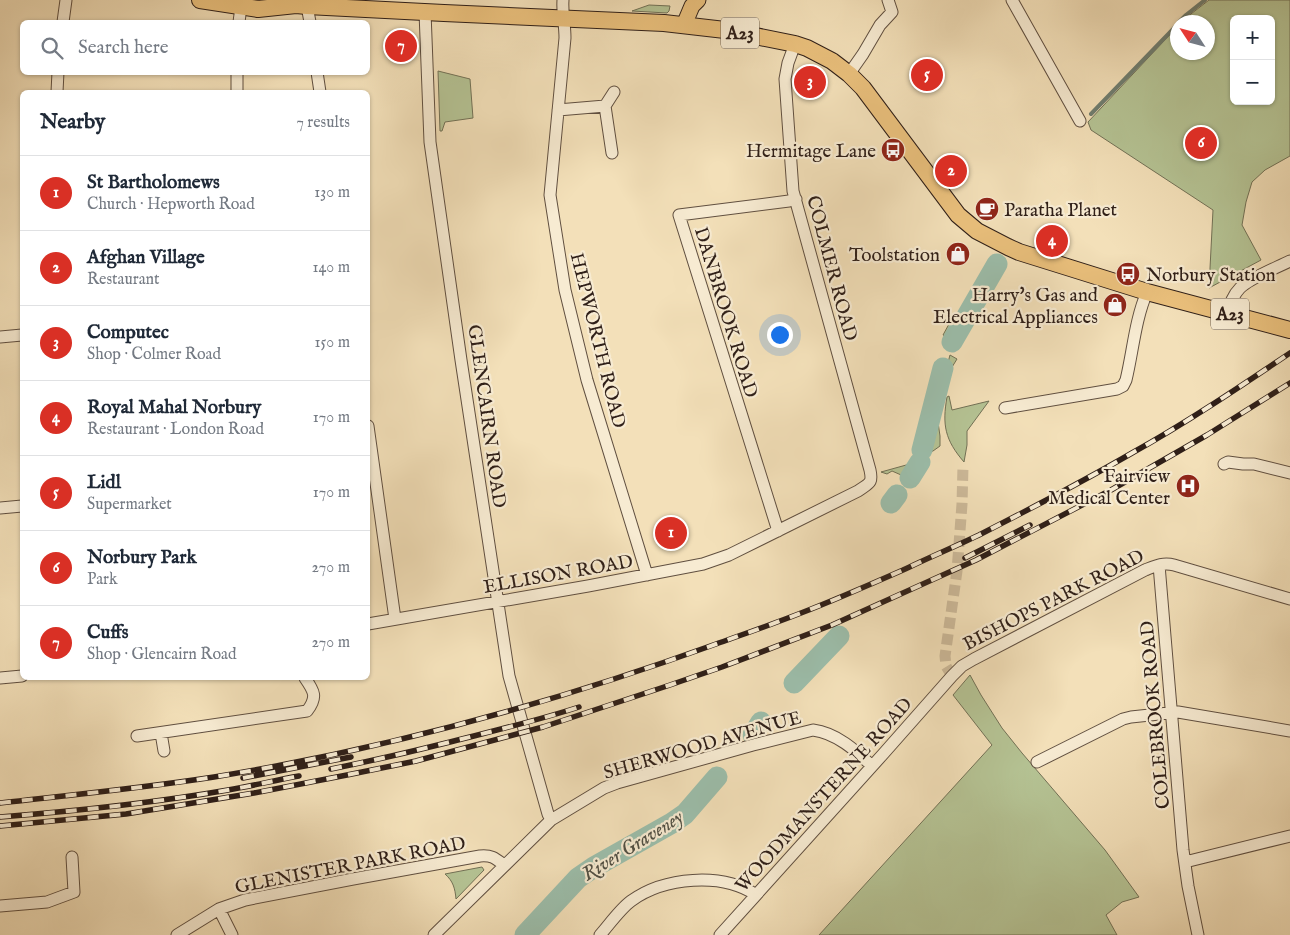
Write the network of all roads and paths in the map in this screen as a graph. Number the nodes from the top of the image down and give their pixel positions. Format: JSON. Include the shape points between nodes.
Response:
{"nodes":[{"id":1,"x":66,"y":0,"type":"edge"},
{"id":2,"x":200,"y":0,"type":"edge"},
{"id":3,"x":278,"y":0,"type":"edge"},
{"id":4,"x":563,"y":0,"type":"edge"},
{"id":5,"x":698,"y":0,"type":"edge"},
{"id":6,"x":888,"y":0,"type":"edge"},
{"id":7,"x":1012,"y":0,"type":"edge"},
{"id":8,"x":302,"y":5,"type":"junction"},
{"id":9,"x":403,"y":5,"type":"edge"},
{"id":10,"x":425,"y":12,"type":"junction"},
{"id":11,"x":240,"y":15,"type":"edge"},
{"id":12,"x":562,"y":19,"type":"junction"},
{"id":13,"x":63,"y":20,"type":"edge"},
{"id":14,"x":309,"y":20,"type":"edge"},
{"id":15,"x":684,"y":25,"type":"junction"},
{"id":16,"x":794,"y":44,"type":"junction"},
{"id":17,"x":849,"y":74,"type":"junction"},
{"id":18,"x":58,"y":75,"type":"edge"},
{"id":19,"x":237,"y":75,"type":"edge"},
{"id":20,"x":317,"y":75,"type":"edge"},
{"id":21,"x":57,"y":90,"type":"edge"},
{"id":22,"x":237,"y":90,"type":"edge"},
{"id":23,"x":320,"y":90,"type":"edge"},
{"id":24,"x":614,"y":92,"type":"dead end"},
{"id":25,"x":605,"y":106,"type":"junction"},
{"id":26,"x":558,"y":110,"type":"junction"},
{"id":27,"x":1080,"y":121,"type":"dead end"},
{"id":28,"x":612,"y":153,"type":"dead end"},
{"id":29,"x":796,"y":199,"type":"junction"},
{"id":30,"x":1290,"y":261,"type":"edge"},
{"id":31,"x":1147,"y":292,"type":"junction"},
{"id":32,"x":1227,"y":313,"type":"junction"},
{"id":33,"x":1290,"y":330,"type":"edge"},
{"id":34,"x":20,"y":335,"type":"edge"},
{"id":35,"x":0,"y":337,"type":"edge"},
{"id":36,"x":1005,"y":408,"type":"dead end"},
{"id":37,"x":370,"y":440,"type":"edge"},
{"id":38,"x":1224,"y":464,"type":"dead end"},
{"id":39,"x":1290,"y":473,"type":"edge"},
{"id":40,"x":858,"y":490,"type":"joint"},
{"id":41,"x":20,"y":506,"type":"edge"},
{"id":42,"x":0,"y":508,"type":"edge"},
{"id":43,"x":778,"y":531,"type":"junction"},
{"id":44,"x":1159,"y":565,"type":"junction"},
{"id":45,"x":647,"y":575,"type":"junction"},
{"id":46,"x":1290,"y":599,"type":"edge"},
{"id":47,"x":498,"y":601,"type":"junction"},
{"id":48,"x":395,"y":619,"type":"junction"},
{"id":49,"x":370,"y":624,"type":"edge"},
{"id":50,"x":20,"y":676,"type":"edge"},
{"id":51,"x":952,"y":676,"type":"joint"},
{"id":52,"x":0,"y":678,"type":"edge"},
{"id":53,"x":306,"y":680,"type":"edge"},
{"id":54,"x":1172,"y":713,"type":"junction"},
{"id":55,"x":1290,"y":731,"type":"edge"},
{"id":56,"x":161,"y":733,"type":"junction"},
{"id":57,"x":138,"y":736,"type":"dead end"},
{"id":58,"x":164,"y":751,"type":"dead end"},
{"id":59,"x":1037,"y":762,"type":"dead end"},
{"id":60,"x":872,"y":766,"type":"junction"},
{"id":61,"x":551,"y":820,"type":"junction"},
{"id":62,"x":1290,"y":836,"type":"edge"},
{"id":63,"x":72,"y":857,"type":"dead end"},
{"id":64,"x":1185,"y":862,"type":"junction"},
{"id":65,"x":504,"y":865,"type":"junction"},
{"id":66,"x":756,"y":894,"type":"junction"},
{"id":67,"x":0,"y":906,"type":"edge"},
{"id":68,"x":219,"y":909,"type":"junction"},
{"id":69,"x":177,"y":935,"type":"edge"},
{"id":70,"x":232,"y":935,"type":"edge"},
{"id":71,"x":434,"y":935,"type":"edge"},
{"id":72,"x":600,"y":935,"type":"edge"},
{"id":73,"x":720,"y":935,"type":"edge"},
{"id":74,"x":1198,"y":935,"type":"edge"}],
"edges":[{"from":1,"to":13,"type":"street"},
{"from":2,"to":11,"type":"highway","number":"A23"},
{"from":3,"to":8,"type":"highway","number":"A23"},
{"from":4,"to":12,"type":"street","name":"HEPWORTH ROAD"},
{"from":5,"to":15,"type":"main road"},
{"from":6,"to":17,"type":"street","via":[[892,12]]},
{"from":7,"to":27,"type":"street"},
{"from":8,"to":9,"type":"highway","number":"A23"},
{"from":8,"to":11,"type":"highway","number":"A23","via":[[258,9]]},
{"from":8,"to":14,"type":"street"},
{"from":9,"to":10,"type":"highway","number":"A23"},
{"from":10,"to":12,"type":"highway","number":"A23"},
{"from":10,"to":47,"type":"street","name":"GLENCAIRN ROAD","via":[[430,142]]},
{"from":12,"to":15,"type":"highway","number":"A23"},
{"from":12,"to":26,"type":"street","name":"HEPWORTH ROAD","via":[[565,30]]},
{"from":15,"to":16,"type":"highway","number":"A23"},
{"from":16,"to":17,"type":"highway","number":"A23","via":[[815,51]]},
{"from":16,"to":29,"type":"street","name":"COLMER ROAD","via":[[785,80]]},
{"from":17,"to":31,"type":"highway","number":"A23","via":[[864,88],[958,215],[977,231],[1046,261]]},
{"from":18,"to":21,"type":"street"},
{"from":19,"to":22,"type":"street"},
{"from":20,"to":23,"type":"street"},
{"from":24,"to":25,"type":"street"},
{"from":25,"to":26,"type":"street"},
{"from":25,"to":28,"type":"street"},
{"from":26,"to":45,"type":"street","name":"HEPWORTH ROAD","via":[[550,195],[565,290],[587,380]]},
{"from":29,"to":40,"type":"street","name":"COLMER ROAD","via":[[872,479]]},
{"from":29,"to":43,"type":"street","name":"DANBROOK ROAD","via":[[679,215]]},
{"from":30,"to":32,"type":"street","via":[[1241,287]]},
{"from":31,"to":32,"type":"highway","number":"A23"},
{"from":31,"to":36,"type":"street","via":[[1122,386]]},
{"from":32,"to":33,"type":"highway","number":"A23"},
{"from":34,"to":35,"type":"street"},
{"from":37,"to":48,"type":"street"},
{"from":38,"to":39,"type":"street","via":[[1254,464]]},
{"from":40,"to":43,"type":"street","name":"ELLISON ROAD"},
{"from":41,"to":42,"type":"street"},
{"from":43,"to":45,"type":"street","name":"ELLISON ROAD","via":[[703,564]]},
{"from":44,"to":46,"type":"street","name":"BISHOPS PARK ROAD","via":[[1174,565]]},
{"from":44,"to":51,"type":"street","name":"BISHOPS PARK ROAD","via":[[974,659]]},
{"from":44,"to":54,"type":"street","name":"COLEBROOK ROAD"},
{"from":45,"to":47,"type":"street","name":"ELLISON ROAD"},
{"from":47,"to":48,"type":"street","name":"ELLISON ROAD"},
{"from":47,"to":61,"type":"street","name":"GLENCAIRN ROAD","via":[[509,676]]},
{"from":48,"to":49,"type":"street","name":"ELLISON ROAD"},
{"from":50,"to":52,"type":"street"},
{"from":51,"to":60,"type":"street","name":"WOODMANSTERNE ROAD"},
{"from":53,"to":56,"type":"street","via":[[314,699],[307,711]]},
{"from":54,"to":55,"type":"street"},
{"from":54,"to":59,"type":"street","via":[[1131,716]]},
{"from":54,"to":64,"type":"street","name":"COLEBROOK ROAD"},
{"from":56,"to":57,"type":"street"},
{"from":56,"to":58,"type":"street"},
{"from":60,"to":61,"type":"street","name":"SHERWOOD AVENUE","via":[[837,738],[813,730],[616,783]]},
{"from":60,"to":66,"type":"street","name":"WOODMANSTERNE ROAD"},
{"from":61,"to":65,"type":"street","name":"SHERWOOD AVENUE"},
{"from":62,"to":64,"type":"street"},
{"from":63,"to":67,"type":"street","via":[[74,892],[47,902]]},
{"from":64,"to":74,"type":"street","name":"COLEBROOK ROAD"},
{"from":65,"to":68,"type":"street","name":"GLENISTER PARK ROAD","via":[[493,857],[480,856],[245,900]]},
{"from":65,"to":71,"type":"street","name":"SHERWOOD AVENUE"},
{"from":66,"to":72,"type":"street","via":[[722,881],[683,882],[653,888],[630,902]]},
{"from":66,"to":73,"type":"street","name":"WOODMANSTERNE ROAD"},
{"from":68,"to":69,"type":"street","name":"GLENISTER PARK ROAD"},
{"from":68,"to":70,"type":"street"}]}
